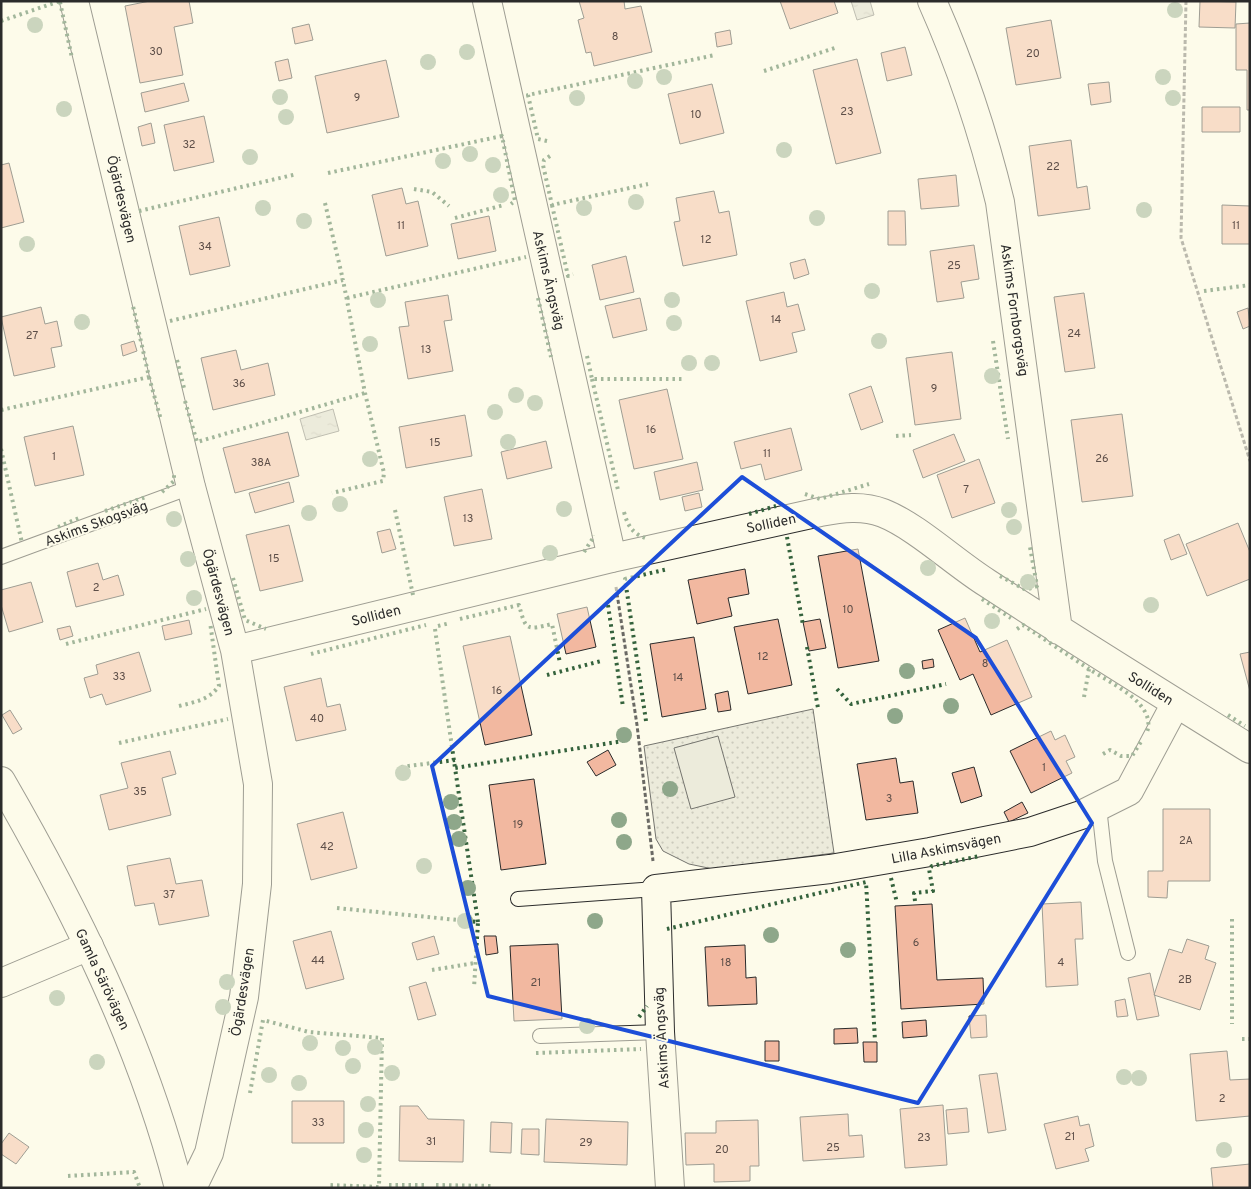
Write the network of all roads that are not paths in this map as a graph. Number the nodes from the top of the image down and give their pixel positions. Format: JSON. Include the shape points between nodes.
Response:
{"nodes":[{"id":1,"x":74,"y":1,"type":"edge"},
{"id":2,"x":487,"y":1,"type":"edge"},
{"id":3,"x":932,"y":1,"type":"edge"},
{"id":4,"x":191,"y":488,"type":"junction"},
{"id":5,"x":1,"y":557,"type":"edge"},
{"id":6,"x":612,"y":558,"type":"junction"},
{"id":7,"x":1058,"y":630,"type":"junction"},
{"id":8,"x":234,"y":650,"type":"junction"},
{"id":9,"x":1176,"y":703,"type":"junction"},
{"id":10,"x":1250,"y":749,"type":"edge"},
{"id":11,"x":1,"y":781,"type":"edge"},
{"id":12,"x":1099,"y":807,"type":"junction"},
{"id":13,"x":656,"y":889,"type":"junction"},
{"id":14,"x":518,"y":899,"type":"dead end"},
{"id":15,"x":89,"y":946,"type":"junction"},
{"id":16,"x":1128,"y":953,"type":"dead end"},
{"id":17,"x":1,"y":983,"type":"edge"},
{"id":18,"x":660,"y":1032,"type":"junction"},
{"id":19,"x":540,"y":1036,"type":"dead end"},
{"id":20,"x":179,"y":1188,"type":"edge"},
{"id":21,"x":192,"y":1188,"type":"edge"},
{"id":22,"x":670,"y":1188,"type":"edge"}],
"edges":[{"from":1,"to":4,"type":"street","name":"Ögärdesvägen"},
{"from":2,"to":6,"type":"street","name":"Askims Ängsväg"},
{"from":3,"to":7,"type":"street","name":"Askims Fornborgsväg","via":[[986,140],[1000,202]]},
{"from":4,"to":5,"type":"lane","name":"Askims Skogsväg"},
{"from":4,"to":8,"type":"street","name":"Ögärdesvägen"},
{"from":6,"to":7,"type":"street","name":"Solliden","via":[[820,512],[848,507],[868,509],[901,523]]},
{"from":6,"to":8,"type":"street","name":"Solliden"},
{"from":7,"to":9,"type":"street","name":"Solliden"},
{"from":8,"to":21,"type":"street","name":"Ögärdesvägen","via":[[258,784],[258,884],[244,997],[209,1153]]},
{"from":9,"to":10,"type":"street","name":"Solliden"},
{"from":9,"to":12,"type":"street","name":"Lilla Askimsvägen","via":[[1129,791]]},
{"from":11,"to":15,"type":"street","name":"Gamla Särövägen"},
{"from":12,"to":13,"type":"street","name":"Lilla Askimsvägen","via":[[1030,832],[930,852],[830,869]]},
{"from":12,"to":16,"type":"lane","via":[[1105,861]]},
{"from":13,"to":14,"type":"lane"},
{"from":13,"to":18,"type":"street","name":"Askims Ängsväg"},
{"from":15,"to":17,"type":"street"},
{"from":15,"to":20,"type":"street","name":"Gamla Särövägen","via":[[121,1016],[155,1106]]},
{"from":18,"to":19,"type":"lane"},
{"from":18,"to":22,"type":"street","name":"Askims Ängsväg"}]}
